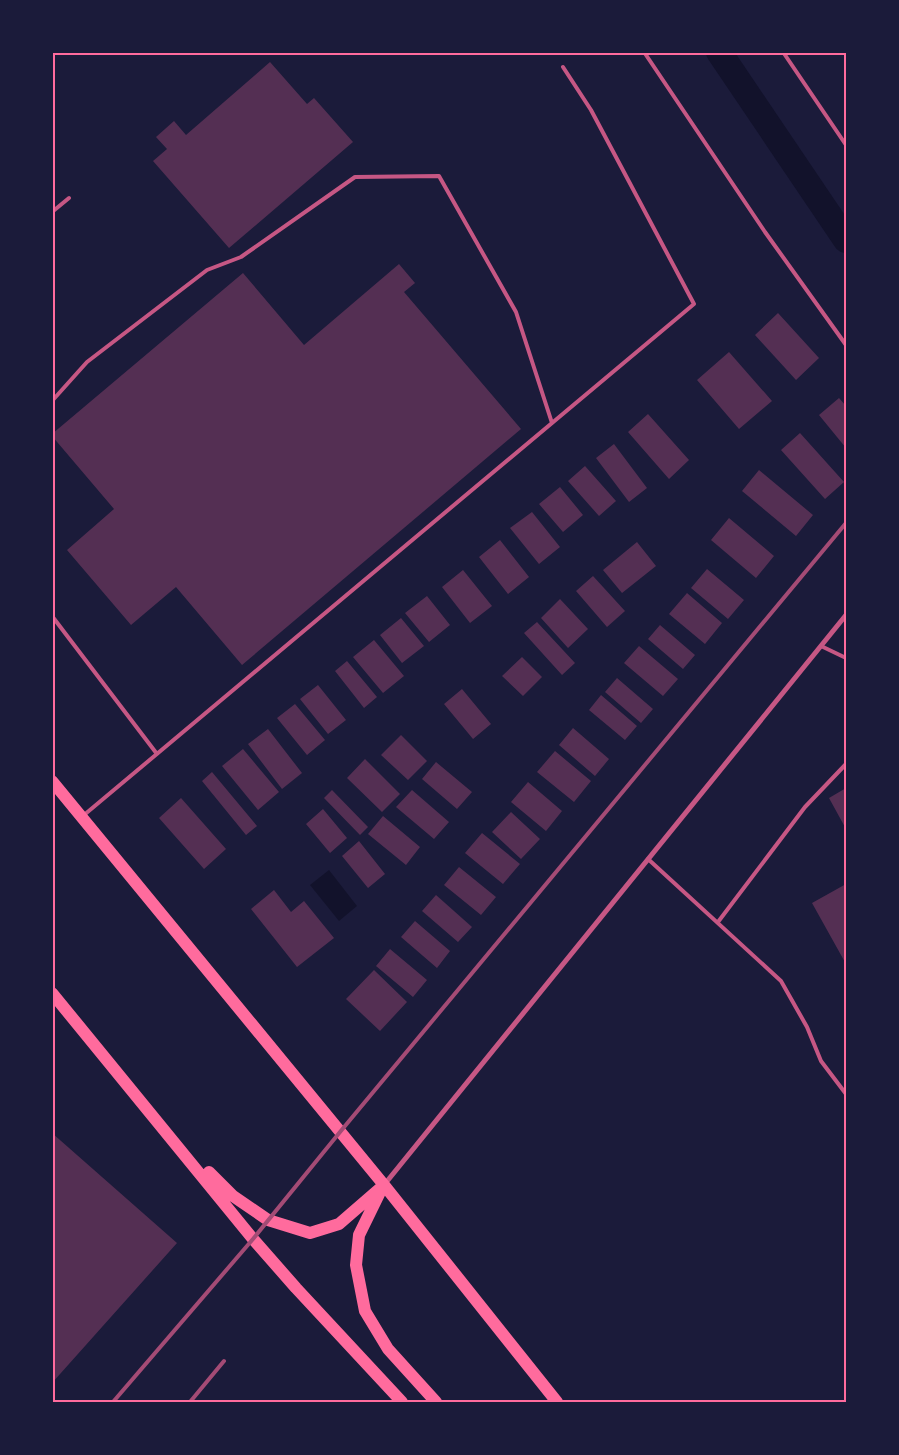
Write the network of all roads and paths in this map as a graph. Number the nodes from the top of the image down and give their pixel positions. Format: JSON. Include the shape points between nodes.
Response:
{"nodes":[{"id":1,"x":644,"y":52,"type":"edge"},
{"id":2,"x":783,"y":52,"type":"edge"},
{"id":3,"x":564,"y":67,"type":"dead end"},
{"id":4,"x":846,"y":145,"type":"edge"},
{"id":5,"x":69,"y":198,"type":"dead end"},
{"id":6,"x":52,"y":212,"type":"edge"},
{"id":7,"x":846,"y":345,"type":"edge"},
{"id":8,"x":52,"y":401,"type":"edge"},
{"id":9,"x":552,"y":423,"type":"junction"},
{"id":10,"x":846,"y":615,"type":"edge"},
{"id":11,"x":52,"y":616,"type":"edge"},
{"id":12,"x":821,"y":646,"type":"junction"},
{"id":13,"x":846,"y":658,"type":"edge"},
{"id":14,"x":157,"y":754,"type":"junction"},
{"id":15,"x":846,"y":764,"type":"edge"},
{"id":16,"x":52,"y":781,"type":"edge"},
{"id":17,"x":82,"y":817,"type":"junction"},
{"id":18,"x":648,"y":859,"type":"junction"},
{"id":19,"x":718,"y":922,"type":"junction"},
{"id":20,"x":52,"y":993,"type":"edge"},
{"id":21,"x":846,"y":1094,"type":"edge"},
{"id":22,"x":169,"y":1134,"type":"junction"},
{"id":23,"x":384,"y":1185,"type":"junction"},
{"id":24,"x":402,"y":1402,"type":"edge"},
{"id":25,"x":436,"y":1402,"type":"edge"},
{"id":26,"x":557,"y":1402,"type":"edge"}],
"edges":[{"from":1,"to":7,"type":"lane","via":[[759,224]]},
{"from":2,"to":4,"type":"lane"},
{"from":3,"to":9,"type":"lane","via":[[591,110],[694,304]]},
{"from":5,"to":6,"type":"lane"},
{"from":8,"to":9,"type":"lane","via":[[88,362],[207,270],[241,256],[355,177],[439,176],[516,312]]},
{"from":9,"to":14,"type":"lane"},
{"from":10,"to":12,"type":"street"},
{"from":11,"to":14,"type":"lane"},
{"from":12,"to":13,"type":"lane"},
{"from":12,"to":18,"type":"street"},
{"from":14,"to":17,"type":"lane"},
{"from":15,"to":19,"type":"lane","via":[[806,807]]},
{"from":16,"to":17,"type":"main road"},
{"from":17,"to":23,"type":"main road"},
{"from":18,"to":19,"type":"lane"},
{"from":18,"to":23,"type":"street"},
{"from":19,"to":21,"type":"lane","via":[[781,980],[822,1062]]},
{"from":20,"to":22,"type":"main road"},
{"from":22,"to":23,"type":"main road","via":[[233,1196],[268,1220],[310,1233],[339,1224]]},
{"from":22,"to":24,"type":"main road","via":[[253,1239]]},
{"from":23,"to":25,"type":"main road","via":[[359,1235],[356,1265],[365,1311],[388,1349]]},
{"from":23,"to":26,"type":"main road"}]}
